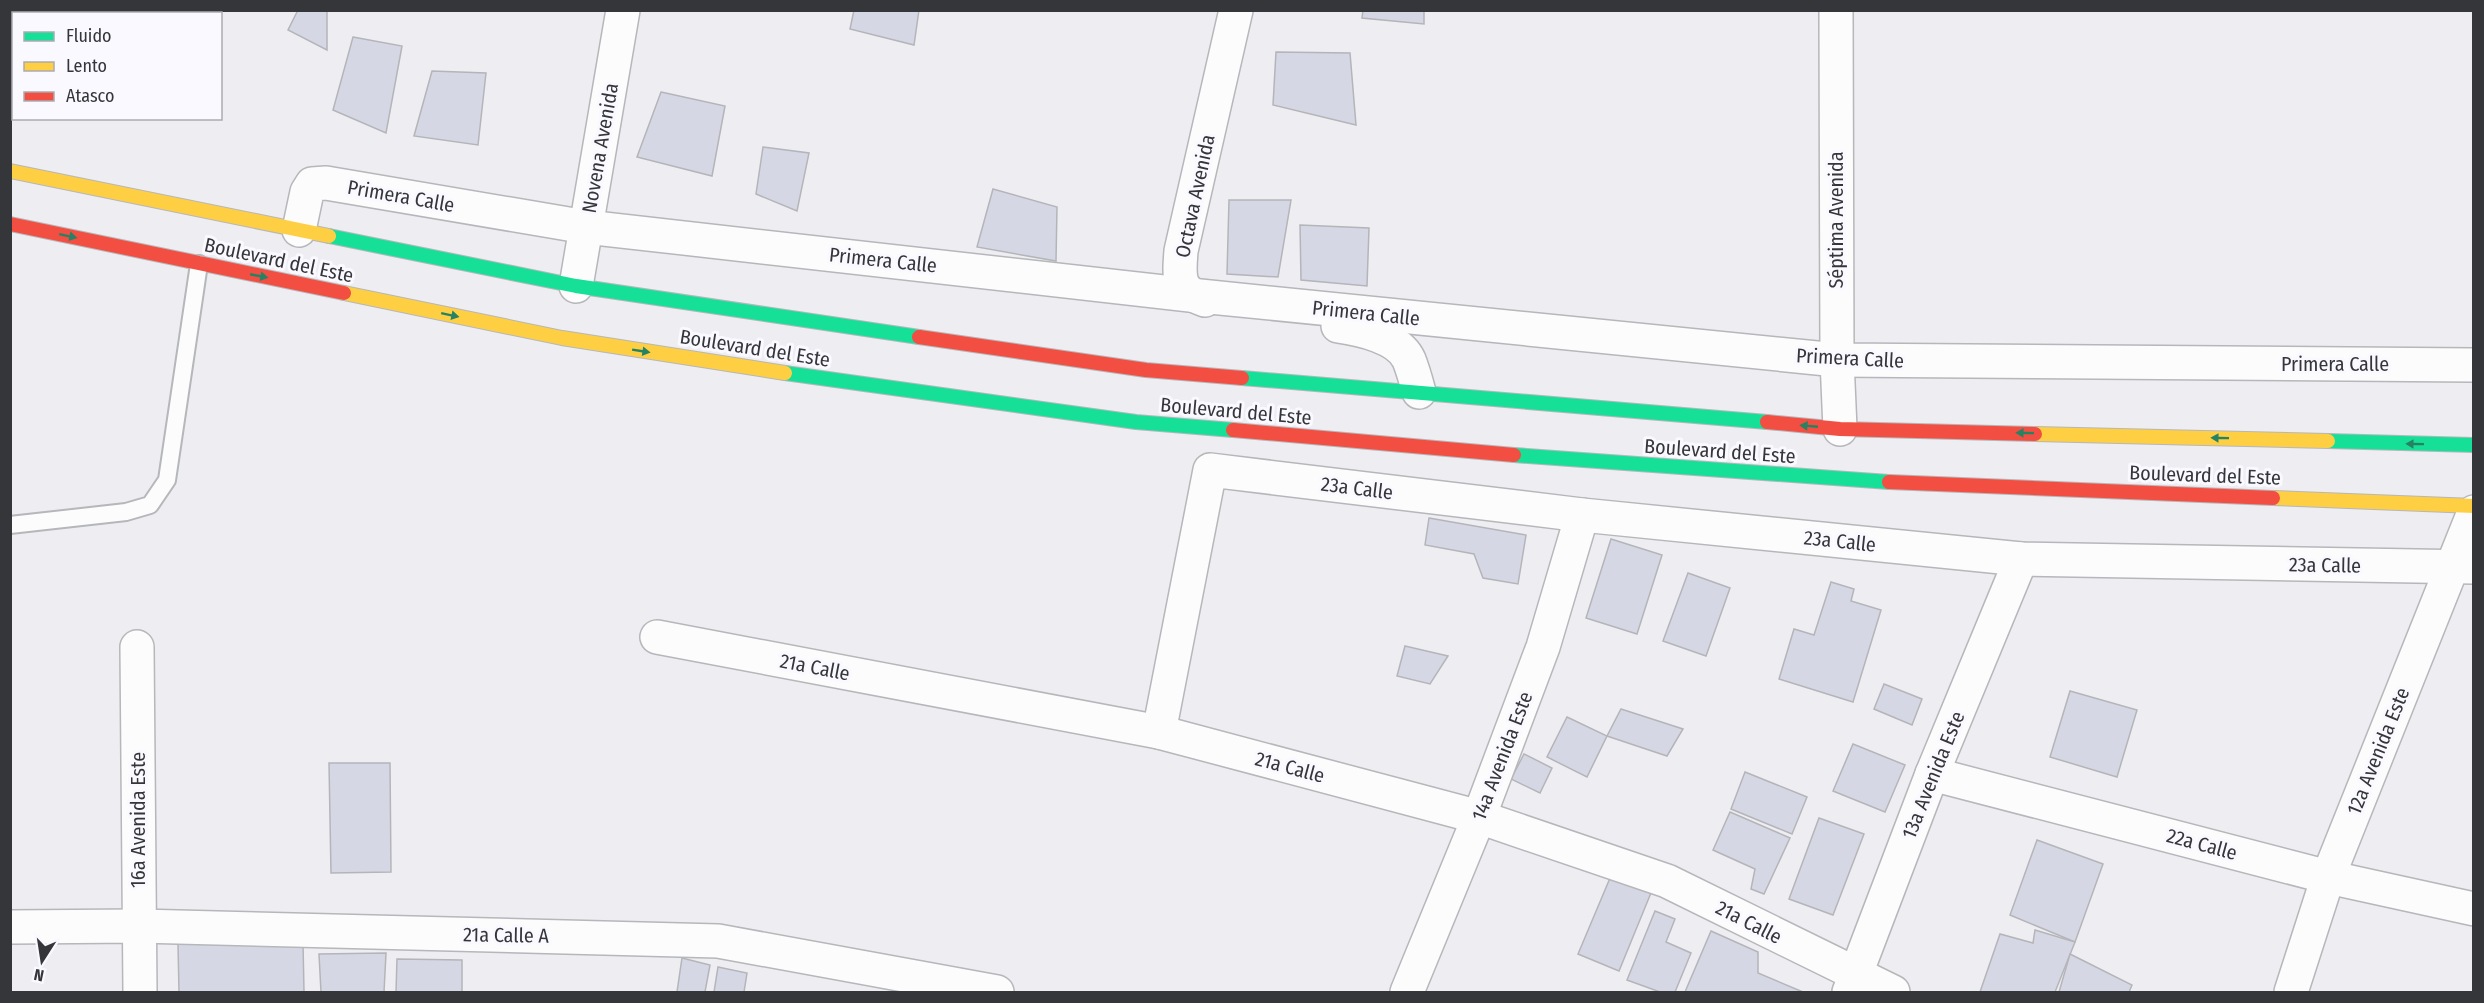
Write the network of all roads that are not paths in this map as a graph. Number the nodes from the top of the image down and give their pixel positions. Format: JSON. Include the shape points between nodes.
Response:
{"nodes":[{"id":1,"x":623,"y":10,"type":"edge"},
{"id":2,"x":1236,"y":10,"type":"edge"},
{"id":3,"x":1836,"y":10,"type":"edge"},
{"id":4,"x":10,"y":171,"type":"edge"},
{"id":5,"x":10,"y":224,"type":"edge"},
{"id":6,"x":586,"y":227,"type":"junction"},
{"id":7,"x":299,"y":230,"type":"junction"},
{"id":8,"x":199,"y":264,"type":"junction"},
{"id":9,"x":576,"y":286,"type":"junction"},
{"id":10,"x":1190,"y":295,"type":"junction"},
{"id":11,"x":1837,"y":360,"type":"junction"},
{"id":12,"x":2474,"y":365,"type":"edge"},
{"id":13,"x":1419,"y":392,"type":"junction"},
{"id":14,"x":1840,"y":429,"type":"junction"},
{"id":15,"x":2474,"y":445,"type":"edge"},
{"id":16,"x":2474,"y":506,"type":"edge"},
{"id":17,"x":2474,"y":512,"type":"edge"},
{"id":18,"x":1581,"y":515,"type":"junction"},
{"id":19,"x":10,"y":525,"type":"edge"},
{"id":20,"x":2021,"y":559,"type":"junction"},
{"id":21,"x":2462,"y":567,"type":"edge"},
{"id":22,"x":657,"y":637,"type":"dead end"},
{"id":23,"x":137,"y":647,"type":"dead end"},
{"id":24,"x":1159,"y":732,"type":"junction"},
{"id":25,"x":1932,"y":774,"type":"junction"},
{"id":26,"x":1479,"y":817,"type":"junction"},
{"id":27,"x":2328,"y":877,"type":"junction"},
{"id":28,"x":2474,"y":909,"type":"edge"},
{"id":29,"x":139,"y":926,"type":"junction"},
{"id":30,"x":10,"y":927,"type":"edge"},
{"id":31,"x":1852,"y":984,"type":"edge"},
{"id":32,"x":140,"y":993,"type":"edge"},
{"id":33,"x":997,"y":993,"type":"edge"},
{"id":34,"x":1407,"y":993,"type":"edge"},
{"id":35,"x":1893,"y":993,"type":"edge"},
{"id":36,"x":2291,"y":993,"type":"edge"}],
"edges":[{"from":1,"to":6,"type":"street","name":"Novena Avenida"},
{"from":2,"to":10,"type":"street","name":"Octava Avenida","via":[[1181,251],[1179,278]]},
{"from":3,"to":11,"type":"street","name":"Séptima Avenida"},
{"from":4,"to":7,"type":"main road"},
{"from":5,"to":8,"type":"main road","name":"Boulevard del Este","one_way":true},
{"from":6,"to":7,"type":"street","name":"Primera Calle","via":[[326,183],[312,184]]},
{"from":6,"to":9,"type":"street","name":"Novena Avenida"},
{"from":6,"to":10,"type":"street","name":"Primera Calle"},
{"from":7,"to":9,"type":"main road"},
{"from":8,"to":16,"type":"main road","name":"Boulevard del Este","one_way":true,"via":[[573,340],[1136,422],[1844,480]]},
{"from":8,"to":19,"type":"lane","via":[[167,480],[150,505],[126,512]]},
{"from":9,"to":13,"type":"main road","via":[[1146,370]]},
{"from":10,"to":11,"type":"street","name":"Primera Calle"},
{"from":10,"to":13,"type":"street","via":[[1230,308],[1365,330],[1390,342],[1408,357]]},
{"from":11,"to":12,"type":"street","name":"Primera Calle"},
{"from":11,"to":14,"type":"street","name":"Séptima Avenida"},
{"from":14,"to":13,"type":"main road","one_way":true},
{"from":15,"to":14,"type":"main road","one_way":true},
{"from":17,"to":21,"type":"street","name":"12a Avenida Este"},
{"from":18,"to":20,"type":"street","name":"23a Calle"},
{"from":18,"to":24,"type":"street","name":"23a Calle","via":[[1210,470]]},
{"from":18,"to":26,"type":"street","name":"14a Avenida Este","via":[[1543,647]]},
{"from":20,"to":21,"type":"street","name":"23a Calle"},
{"from":20,"to":25,"type":"street","name":"13a Avenida Este"},
{"from":21,"to":27,"type":"street","name":"12a Avenida Este"},
{"from":22,"to":24,"type":"street","name":"21a Calle"},
{"from":23,"to":29,"type":"street","name":"16a Avenida Este"},
{"from":24,"to":26,"type":"street","name":"21a Calle"},
{"from":25,"to":27,"type":"street","name":"22a Calle"},
{"from":25,"to":31,"type":"street","name":"13a Avenida Este"},
{"from":26,"to":31,"type":"street","name":"21a Calle","via":[[1667,880]]},
{"from":26,"to":34,"type":"street","name":"14a Avenida Este"},
{"from":27,"to":28,"type":"street","name":"22a Calle"},
{"from":27,"to":36,"type":"street","name":"12a Avenida Este"},
{"from":29,"to":30,"type":"street","name":"21a Calle A"},
{"from":29,"to":32,"type":"street","name":"16a Avenida Este"},
{"from":29,"to":33,"type":"street","name":"21a Calle A","via":[[718,941]]},
{"from":31,"to":35,"type":"street","name":"21a Calle"}]}
